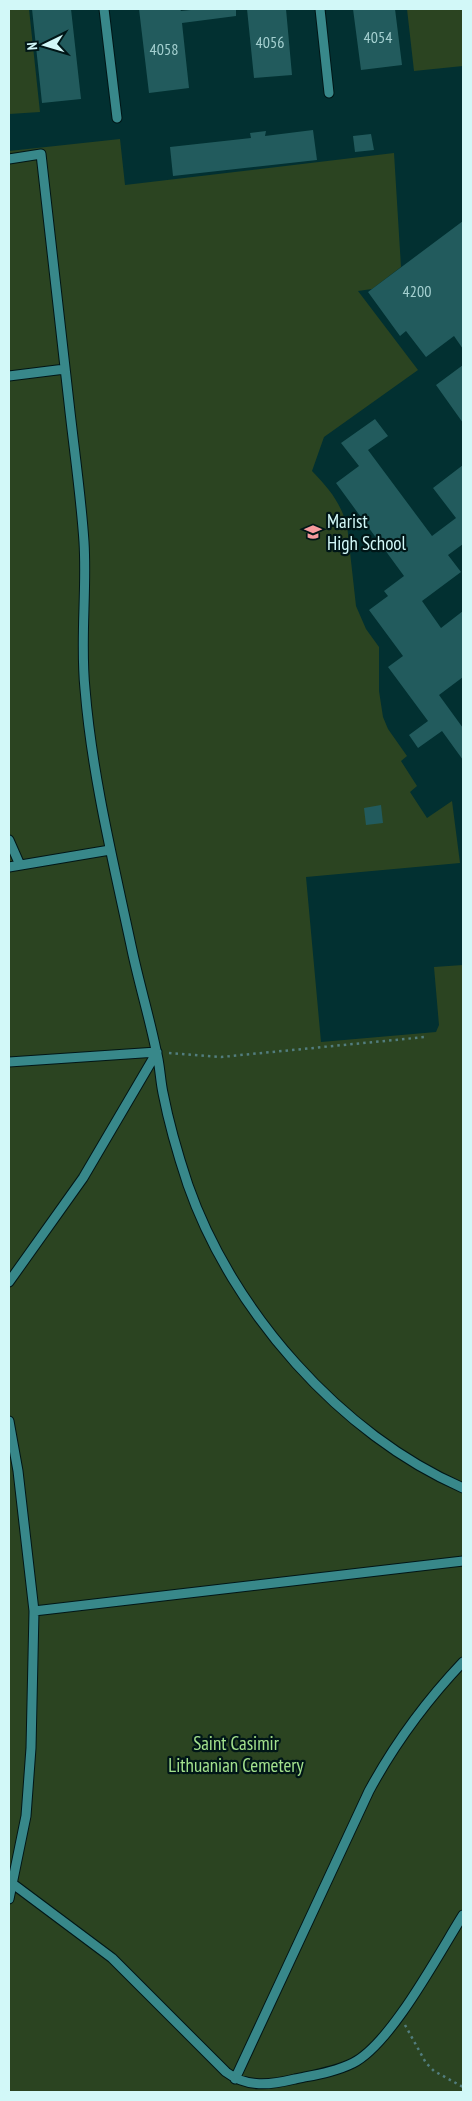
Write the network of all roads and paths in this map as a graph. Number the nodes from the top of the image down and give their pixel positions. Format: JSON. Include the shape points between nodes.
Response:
{"nodes":[{"id":1,"x":104,"y":9,"type":"edge"},
{"id":2,"x":320,"y":9,"type":"edge"},
{"id":3,"x":329,"y":93,"type":"dead end"},
{"id":4,"x":117,"y":118,"type":"dead end"},
{"id":5,"x":9,"y":159,"type":"edge"},
{"id":6,"x":65,"y":369,"type":"junction"},
{"id":7,"x":9,"y":376,"type":"edge"},
{"id":8,"x":9,"y":840,"type":"edge"},
{"id":9,"x":110,"y":850,"type":"junction"},
{"id":10,"x":20,"y":865,"type":"junction"},
{"id":11,"x":9,"y":867,"type":"edge"},
{"id":12,"x":425,"y":1037,"type":"dead end"},
{"id":13,"x":157,"y":1052,"type":"junction"},
{"id":14,"x":9,"y":1062,"type":"edge"},
{"id":15,"x":9,"y":1282,"type":"edge"},
{"id":16,"x":9,"y":1421,"type":"edge"},
{"id":17,"x":463,"y":1488,"type":"edge"},
{"id":18,"x":463,"y":1561,"type":"edge"},
{"id":19,"x":34,"y":1611,"type":"junction"},
{"id":20,"x":463,"y":1662,"type":"edge"},
{"id":21,"x":11,"y":1882,"type":"edge"},
{"id":22,"x":9,"y":1899,"type":"edge"},
{"id":23,"x":463,"y":1915,"type":"edge"},
{"id":24,"x":400,"y":2015,"type":"junction"},
{"id":25,"x":235,"y":2079,"type":"junction"},
{"id":26,"x":463,"y":2087,"type":"edge"}],
"edges":[{"from":1,"to":4,"type":"lane"},
{"from":2,"to":3,"type":"lane"},
{"from":5,"to":6,"type":"lane","via":[[42,154]]},
{"from":6,"to":7,"type":"lane"},
{"from":6,"to":9,"type":"lane","via":[[84,544],[84,684]]},
{"from":8,"to":10,"type":"lane"},
{"from":9,"to":10,"type":"lane"},
{"from":9,"to":13,"type":"lane"},
{"from":10,"to":11,"type":"lane"},
{"from":12,"to":13,"type":"path","via":[[221,1057]]},
{"from":13,"to":14,"type":"lane"},
{"from":13,"to":15,"type":"lane","via":[[83,1178]]},
{"from":13,"to":17,"type":"lane","via":[[172,1134],[189,1188],[236,1285],[268,1330],[309,1378],[354,1419],[400,1453]]},
{"from":16,"to":19,"type":"lane"},
{"from":18,"to":19,"type":"lane"},
{"from":19,"to":21,"type":"lane","via":[[32,1748],[26,1816]]},
{"from":20,"to":25,"type":"lane","via":[[408,1728],[374,1783]]},
{"from":21,"to":22,"type":"lane"},
{"from":21,"to":25,"type":"lane","via":[[112,1958]]},
{"from":23,"to":24,"type":"lane"},
{"from":24,"to":25,"type":"lane","via":[[371,2050],[339,2069],[275,2084],[248,2084]]},
{"from":24,"to":26,"type":"path","via":[[426,2063]]}]}
